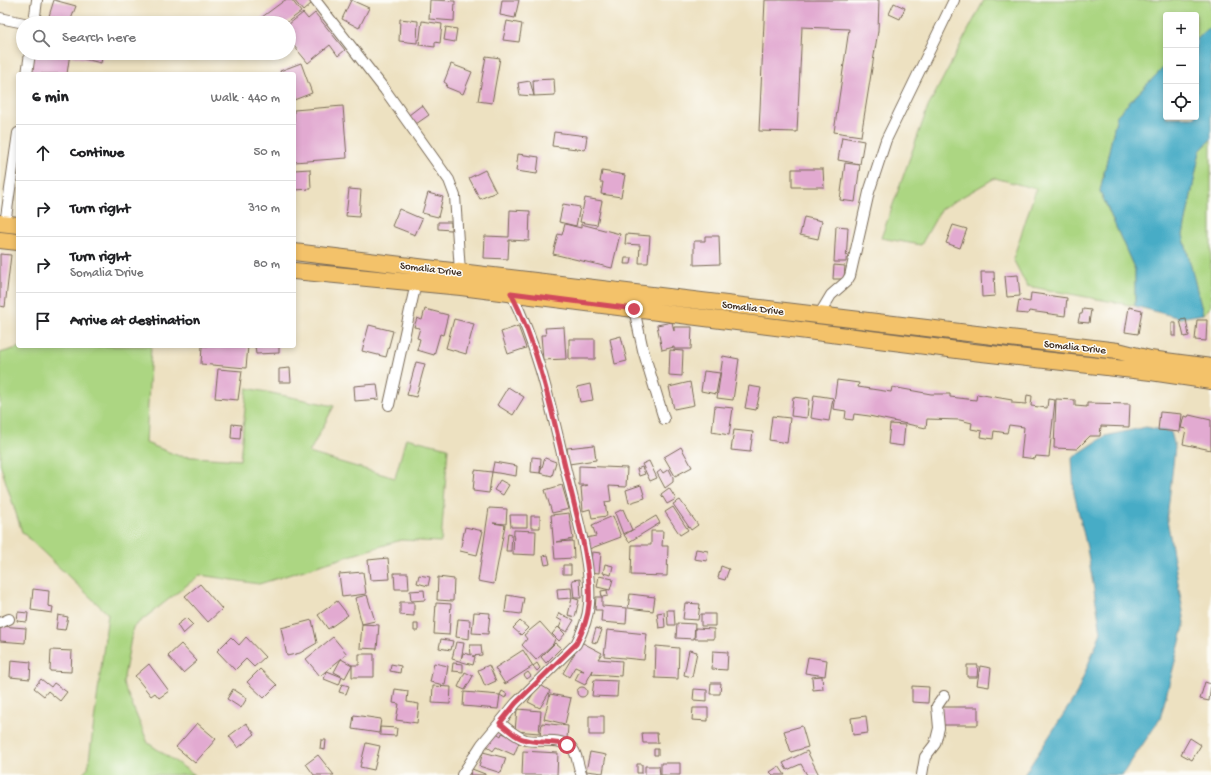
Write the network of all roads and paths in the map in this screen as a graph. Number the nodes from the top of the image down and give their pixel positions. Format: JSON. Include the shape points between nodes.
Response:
{"nodes":[{"id":1,"x":37,"y":0,"type":"edge"},
{"id":2,"x":315,"y":0,"type":"edge"},
{"id":3,"x":954,"y":0,"type":"edge"},
{"id":4,"x":35,"y":16,"type":"edge"},
{"id":5,"x":0,"y":18,"type":"edge"},
{"id":6,"x":16,"y":21,"type":"edge"},
{"id":7,"x":29,"y":60,"type":"edge"},
{"id":8,"x":27,"y":72,"type":"edge"},
{"id":9,"x":16,"y":151,"type":"edge"},
{"id":10,"x":8,"y":224,"type":"edge"},
{"id":11,"x":0,"y":240,"type":"edge"},
{"id":12,"x":16,"y":242,"type":"edge"},
{"id":13,"x":296,"y":252,"type":"edge"},
{"id":14,"x":296,"y":271,"type":"edge"},
{"id":15,"x":460,"y":272,"type":"junction"},
{"id":16,"x":416,"y":283,"type":"junction"},
{"id":17,"x":511,"y":293,"type":"junction"},
{"id":18,"x":634,"y":309,"type":"junction"},
{"id":19,"x":819,"y":315,"type":"junction"},
{"id":20,"x":1211,"y":367,"type":"edge"},
{"id":21,"x":1211,"y":381,"type":"edge"},
{"id":22,"x":390,"y":405,"type":"dead end"},
{"id":23,"x":664,"y":419,"type":"dead end"},
{"id":24,"x":944,"y":696,"type":"dead end"},
{"id":25,"x":500,"y":723,"type":"junction"},
{"id":26,"x":462,"y":775,"type":"edge"},
{"id":27,"x":582,"y":775,"type":"edge"},
{"id":28,"x":922,"y":775,"type":"edge"}],
"edges":[{"from":1,"to":4,"type":"street"},
{"from":2,"to":15,"type":"street","via":[[385,90],[449,180],[455,196]]},
{"from":3,"to":19,"type":"street","via":[[886,140],[869,192],[850,276],[831,295]]},
{"from":5,"to":6,"type":"street"},
{"from":7,"to":8,"type":"street"},
{"from":9,"to":10,"type":"street"},
{"from":11,"to":12,"type":"main road"},
{"from":13,"to":15,"type":"main road","name":"Somalia Drive"},
{"from":14,"to":16,"type":"main road","name":"Somalia Drive"},
{"from":15,"to":19,"type":"main road","name":"Somalia Drive"},
{"from":16,"to":17,"type":"main road","name":"Somalia Drive"},
{"from":16,"to":22,"type":"street"},
{"from":17,"to":18,"type":"main road","name":"Somalia Drive"},
{"from":17,"to":25,"type":"street","via":[[533,342],[553,412],[579,525],[589,587],[589,604],[583,632],[576,644],[516,703]]},
{"from":18,"to":21,"type":"main road","name":"Somalia Drive"},
{"from":18,"to":23,"type":"street","via":[[643,350]]},
{"from":19,"to":20,"type":"main road","name":"Somalia Drive","via":[[1118,351],[1150,359]]},
{"from":24,"to":28,"type":"street","via":[[937,706],[938,728],[935,744],[925,757]]},
{"from":25,"to":26,"type":"street","via":[[482,744]]},
{"from":25,"to":27,"type":"street","via":[[516,736],[527,740],[567,745],[574,750]]}]}
